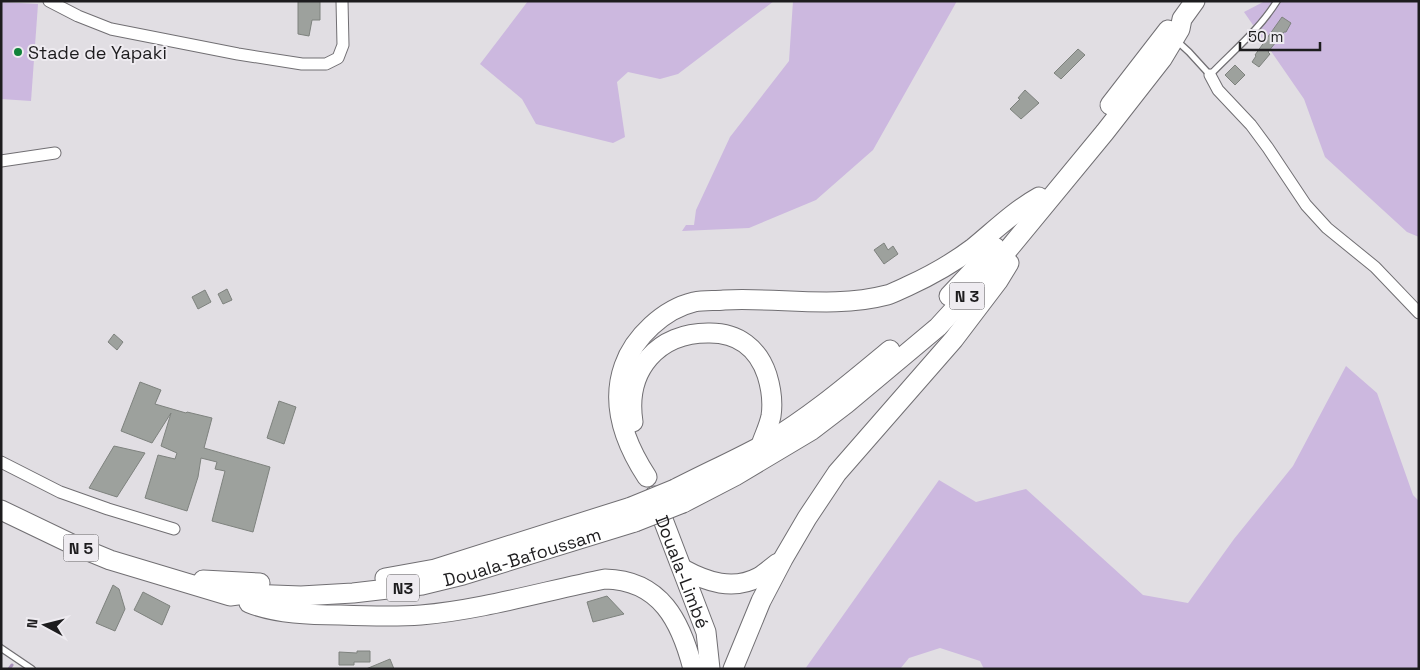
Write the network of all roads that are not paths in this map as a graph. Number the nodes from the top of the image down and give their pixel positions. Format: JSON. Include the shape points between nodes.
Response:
{"nodes":[{"id":1,"x":49,"y":1,"type":"edge"},
{"id":2,"x":342,"y":1,"type":"edge"},
{"id":3,"x":1195,"y":1,"type":"edge"},
{"id":4,"x":1277,"y":1,"type":"edge"},
{"id":5,"x":1182,"y":19,"type":"junction"},
{"id":6,"x":1174,"y":39,"type":"junction"},
{"id":7,"x":1210,"y":75,"type":"junction"},
{"id":8,"x":55,"y":153,"type":"dead end"},
{"id":9,"x":1,"y":161,"type":"edge"},
{"id":10,"x":1042,"y":202,"type":"junction"},
{"id":11,"x":1419,"y":314,"type":"edge"},
{"id":12,"x":761,"y":445,"type":"junction"},
{"id":13,"x":1,"y":462,"type":"edge"},
{"id":14,"x":647,"y":477,"type":"junction"},
{"id":15,"x":679,"y":496,"type":"junction"},
{"id":16,"x":1,"y":510,"type":"edge"},
{"id":17,"x":633,"y":514,"type":"junction"},
{"id":18,"x":174,"y":529,"type":"dead end"},
{"id":19,"x":783,"y":559,"type":"junction"},
{"id":20,"x":683,"y":569,"type":"junction"},
{"id":21,"x":165,"y":577,"type":"junction"},
{"id":22,"x":230,"y":596,"type":"junction"},
{"id":23,"x":1,"y":648,"type":"edge"},
{"id":24,"x":32,"y":669,"type":"edge"},
{"id":25,"x":694,"y":669,"type":"edge"},
{"id":26,"x":710,"y":669,"type":"edge"},
{"id":27,"x":733,"y":669,"type":"edge"}],
"edges":[{"from":1,"to":2,"type":"street","via":[[111,29],[302,64],[326,64],[338,58],[343,46]]},
{"from":3,"to":5,"type":"highway","number":"N 3"},
{"from":4,"to":7,"type":"lane","via":[[1265,20]]},
{"from":5,"to":6,"type":"highway","number":"N 3"},
{"from":5,"to":10,"type":"highway","number":"N 3","via":[[1174,23],[1157,44]]},
{"from":6,"to":7,"type":"lane"},
{"from":6,"to":10,"type":"highway","number":"N 3","via":[[1162,59]]},
{"from":7,"to":11,"type":"street","via":[[1218,90],[1268,148],[1306,205],[1327,228],[1375,267]]},
{"from":8,"to":9,"type":"street"},
{"from":10,"to":12,"type":"highway","number":"N 3","via":[[928,318],[840,392]]},
{"from":10,"to":14,"type":"highway","via":[[1023,206],[949,264],[889,295],[854,302],[742,299],[694,302],[660,319],[628,355],[620,382],[620,415],[627,442]]},
{"from":10,"to":15,"type":"highway","number":"N 3","via":[[1002,257],[938,326],[846,404],[804,435],[735,476]]},
{"from":10,"to":19,"type":"highway","via":[[998,281],[954,339],[836,473]]},
{"from":12,"to":14,"type":"highway","via":[[771,417],[772,402],[762,362],[744,342],[731,335],[694,332],[674,338],[658,349],[644,364],[635,381],[632,398],[635,433]]},
{"from":12,"to":15,"type":"highway","number":"N 3"},
{"from":13,"to":18,"type":"street","via":[[60,492]]},
{"from":14,"to":20,"type":"highway","name":"Douala-Limbé"},
{"from":15,"to":17,"type":"highway","name":"Douala-Bafoussam","number":"N3","bridge":true},
{"from":16,"to":21,"type":"highway","number":"N 5","via":[[110,560]]},
{"from":17,"to":21,"type":"highway","name":"Douala-Bafoussam","number":"N3","via":[[409,574],[354,581],[278,584]]},
{"from":17,"to":22,"type":"highway","name":"Douala-Bafoussam","number":"N3","via":[[463,575],[422,585],[301,596]]},
{"from":19,"to":20,"type":"highway","via":[[760,576],[738,583],[717,584]]},
{"from":19,"to":27,"type":"highway","via":[[761,601]]},
{"from":20,"to":26,"type":"highway","name":"Douala-Limbé","via":[[706,632]]},
{"from":21,"to":22,"type":"highway","name":"Douala-Bafoussam","number":"N3"},
{"from":22,"to":25,"type":"highway","via":[[256,606],[320,615],[400,616],[466,609],[575,585],[616,580],[647,591],[671,612]]},
{"from":23,"to":24,"type":"lane"}]}
